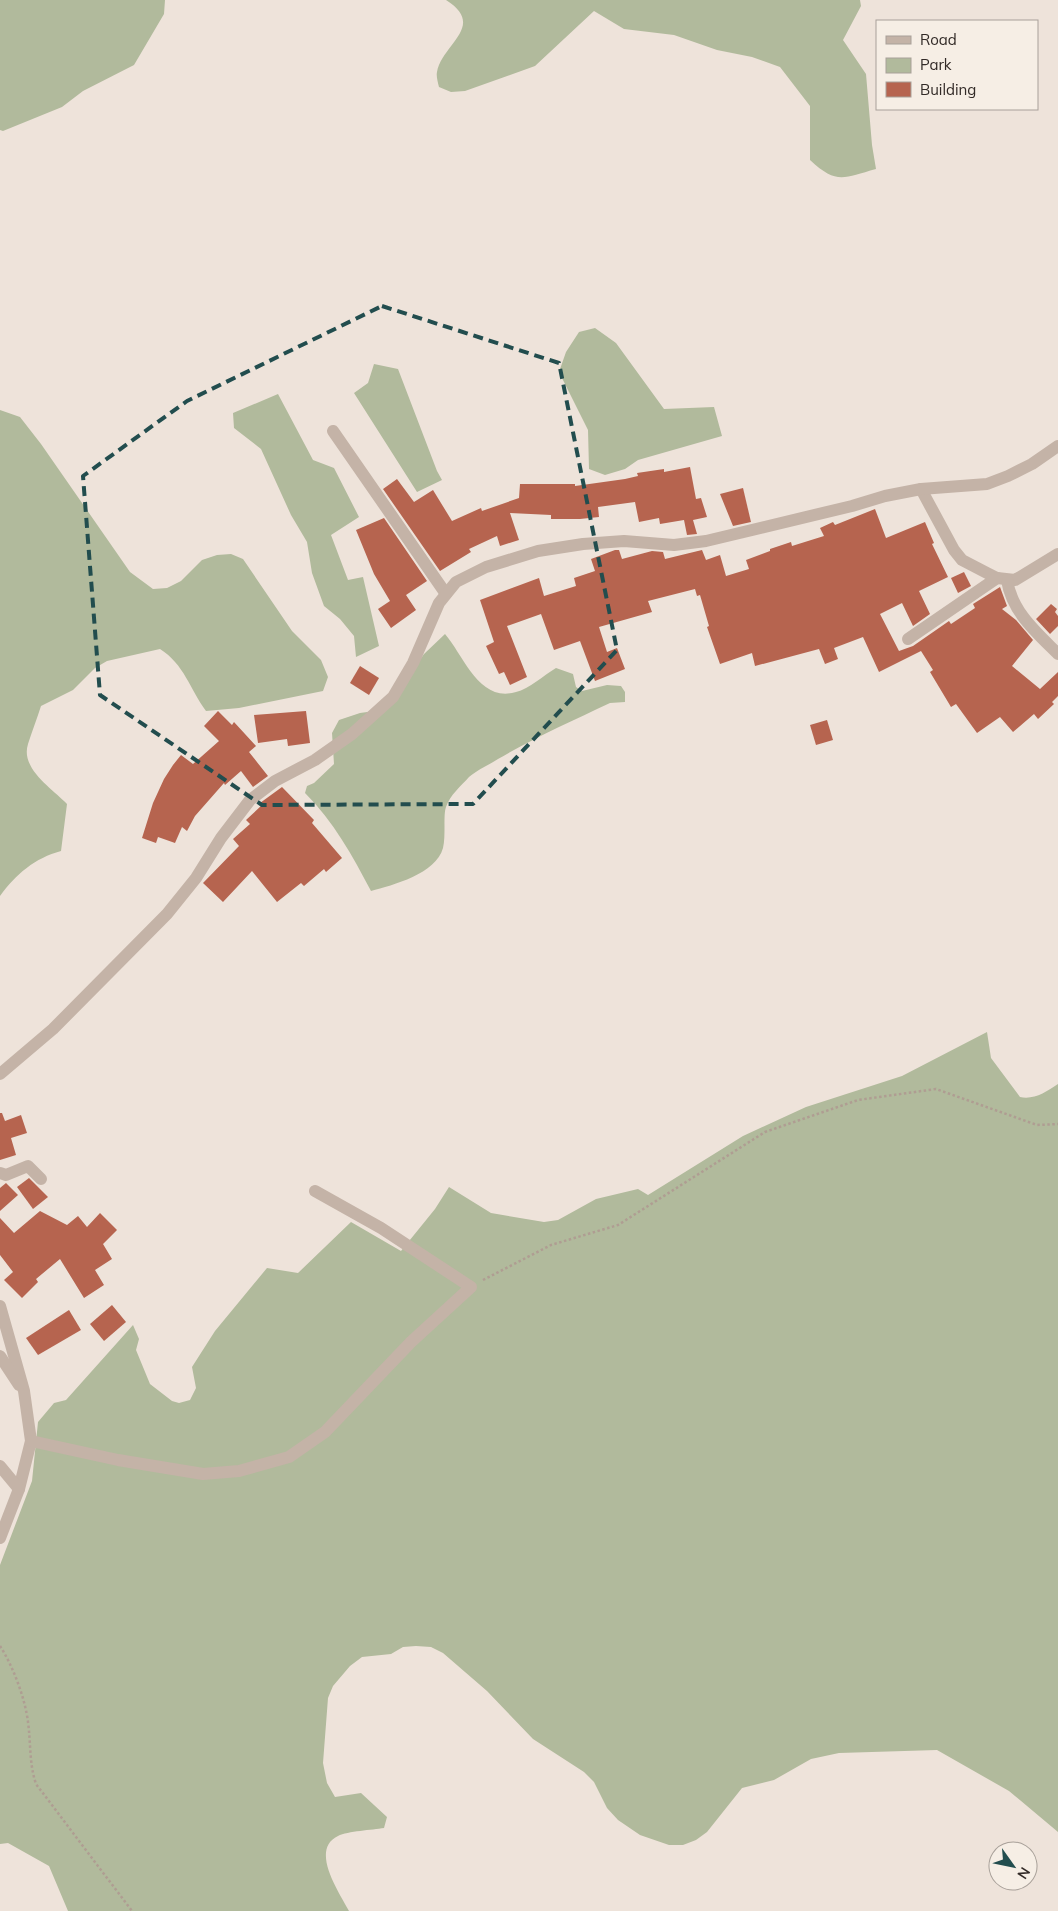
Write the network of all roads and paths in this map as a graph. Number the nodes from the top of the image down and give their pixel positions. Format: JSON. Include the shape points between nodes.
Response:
{"nodes":[{"id":1,"x":334,"y":431,"type":"dead end"},
{"id":2,"x":1058,"y":446,"type":"edge"},
{"id":3,"x":920,"y":488,"type":"junction"},
{"id":4,"x":1058,"y":554,"type":"edge"},
{"id":5,"x":1002,"y":579,"type":"junction"},
{"id":6,"x":446,"y":594,"type":"junction"},
{"id":7,"x":908,"y":639,"type":"dead end"},
{"id":8,"x":1058,"y":654,"type":"edge"},
{"id":9,"x":0,"y":1074,"type":"edge"},
{"id":10,"x":1058,"y":1124,"type":"edge"},
{"id":11,"x":0,"y":1173,"type":"edge"},
{"id":12,"x":41,"y":1179,"type":"dead end"},
{"id":13,"x":315,"y":1191,"type":"dead end"},
{"id":14,"x":471,"y":1287,"type":"junction"},
{"id":15,"x":0,"y":1306,"type":"edge"},
{"id":16,"x":0,"y":1356,"type":"edge"},
{"id":17,"x":24,"y":1391,"type":"junction"},
{"id":18,"x":31,"y":1441,"type":"junction"},
{"id":19,"x":0,"y":1466,"type":"edge"},
{"id":20,"x":19,"y":1489,"type":"junction"},
{"id":21,"x":0,"y":1538,"type":"edge"},
{"id":22,"x":0,"y":1646,"type":"edge"},
{"id":23,"x":132,"y":1911,"type":"edge"}],
"edges":[{"from":1,"to":6,"type":"street"},
{"from":2,"to":3,"type":"street","via":[[1032,464],[987,484]]},
{"from":3,"to":5,"type":"street","via":[[962,560]]},
{"from":3,"to":6,"type":"street","via":[[706,541],[674,545],[624,541],[538,551],[486,567],[456,582]]},
{"from":4,"to":5,"type":"street","via":[[1025,576],[1015,580]]},
{"from":5,"to":7,"type":"street"},
{"from":5,"to":8,"type":"street","via":[[1022,616]]},
{"from":6,"to":9,"type":"street","via":[[393,697],[315,760],[275,781],[250,800],[167,914],[52,1029]]},
{"from":10,"to":14,"type":"path","via":[[1037,1125],[936,1089],[858,1100],[766,1132],[618,1225],[551,1245]]},
{"from":11,"to":12,"type":"street","via":[[6,1175],[28,1166]]},
{"from":13,"to":14,"type":"street","via":[[381,1228]]},
{"from":14,"to":18,"type":"street","via":[[412,1342],[325,1432],[289,1456],[239,1471],[203,1474]]},
{"from":15,"to":17,"type":"street"},
{"from":16,"to":17,"type":"street"},
{"from":17,"to":18,"type":"street"},
{"from":18,"to":20,"type":"street"},
{"from":19,"to":20,"type":"street"},
{"from":20,"to":21,"type":"street"},
{"from":22,"to":23,"type":"path","via":[[11,1663],[28,1721],[30,1768],[36,1784]]}]}
